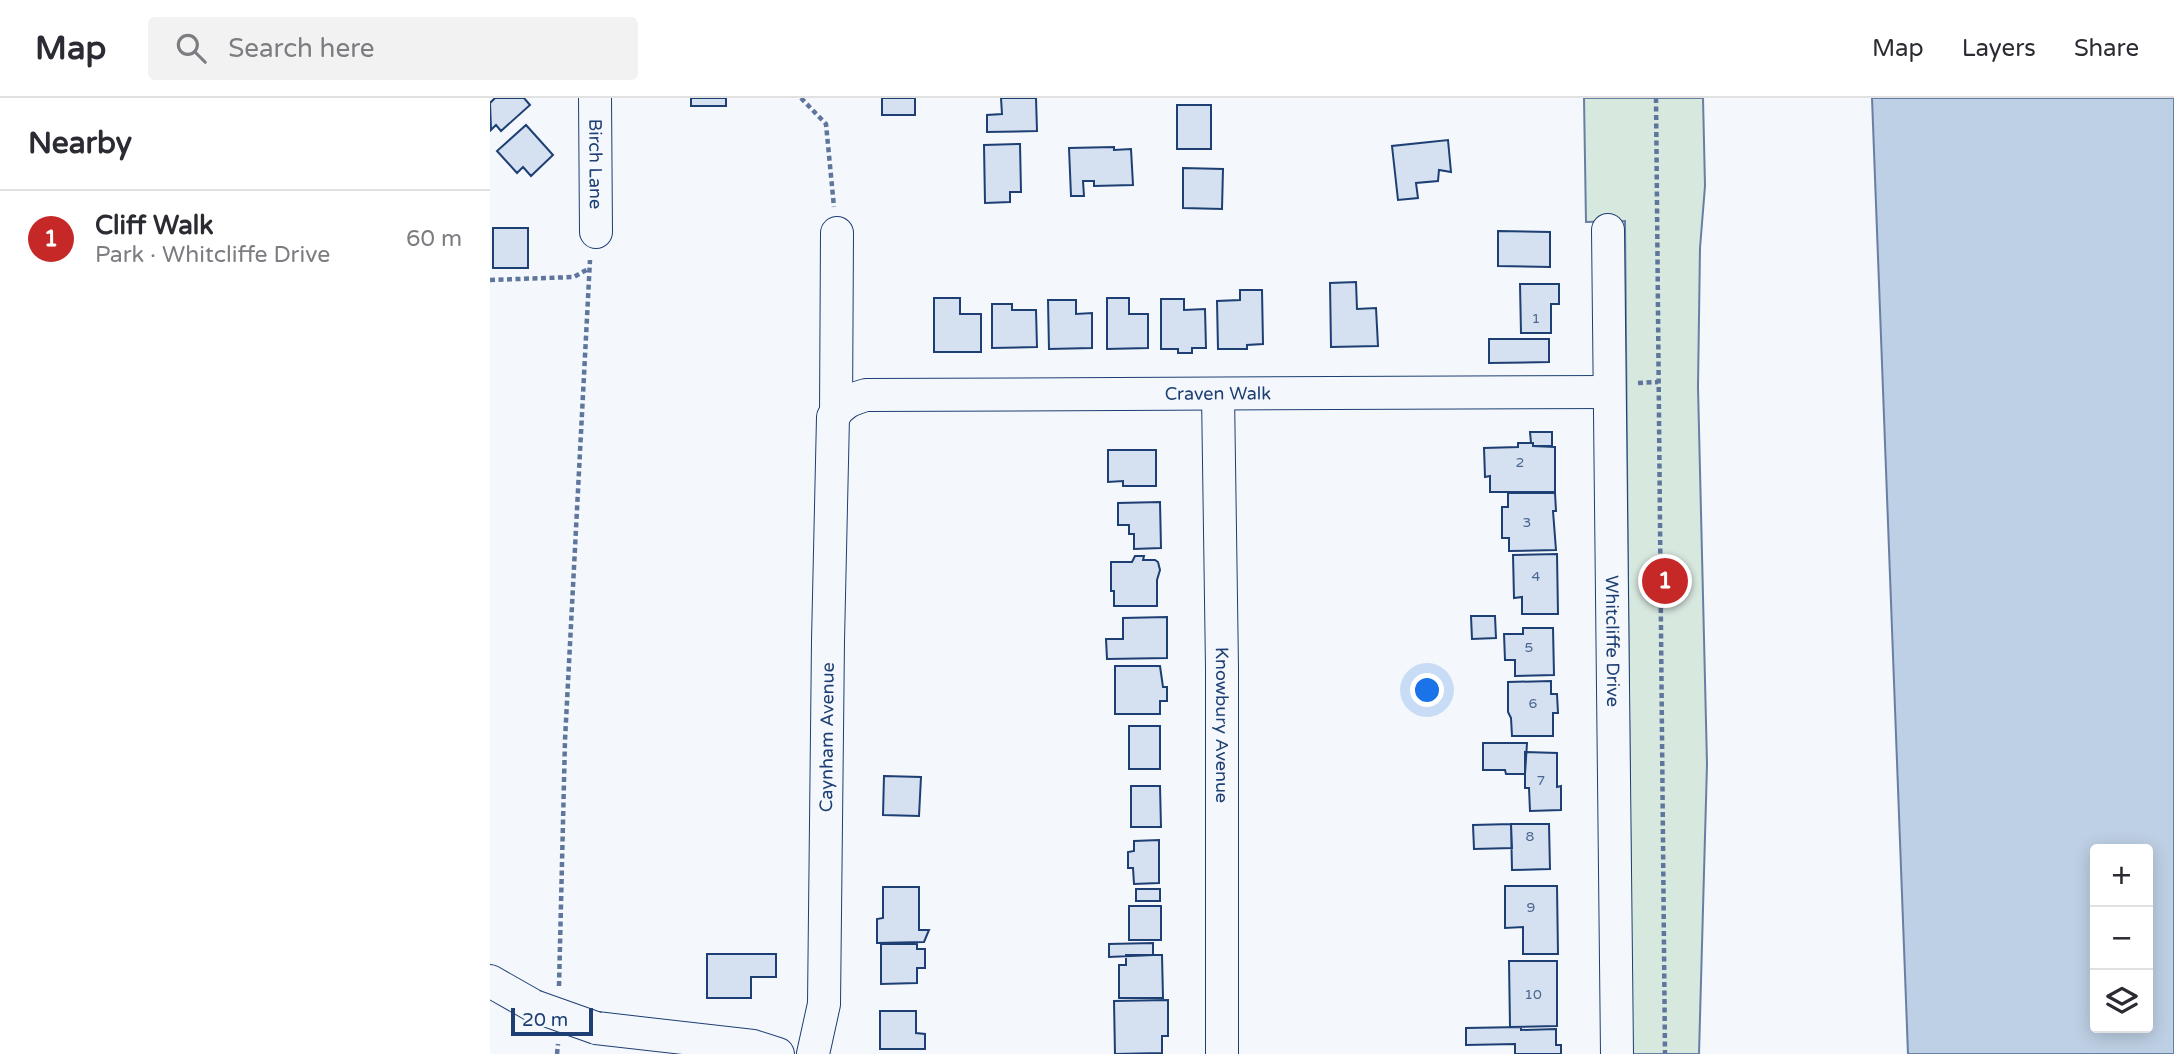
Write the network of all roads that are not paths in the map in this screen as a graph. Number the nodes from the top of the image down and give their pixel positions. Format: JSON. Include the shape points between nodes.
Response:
{"nodes":[{"id":1,"x":595,"y":98,"type":"edge"},
{"id":2,"x":1608,"y":230,"type":"dead end"},
{"id":3,"x":596,"y":232,"type":"road end"},
{"id":4,"x":837,"y":233,"type":"road end"},
{"id":5,"x":1609,"y":391,"type":"junction"},
{"id":6,"x":1218,"y":394,"type":"junction"},
{"id":7,"x":835,"y":415,"type":"junction"},
{"id":8,"x":490,"y":981,"type":"edge"},
{"id":9,"x":778,"y":1054,"type":"edge"},
{"id":10,"x":813,"y":1054,"type":"edge"},
{"id":11,"x":1222,"y":1054,"type":"edge"},
{"id":12,"x":1617,"y":1054,"type":"edge"}],
"edges":[{"from":1,"to":3,"type":"street","name":"Birch Lane"},
{"from":2,"to":5,"type":"street","name":"Whitcliffe Drive"},
{"from":4,"to":7,"type":"street","name":"Caynham Avenue"},
{"from":5,"to":6,"type":"street","name":"Craven Walk"},
{"from":5,"to":12,"type":"street","name":"Whitcliffe Drive"},
{"from":6,"to":7,"type":"street","name":"Craven Walk","via":[[866,394],[852,399]]},
{"from":6,"to":11,"type":"street","name":"Knowbury Avenue"},
{"from":7,"to":10,"type":"street","name":"Caynham Avenue","via":[[824,1004]]},
{"from":8,"to":9,"type":"street","bridge":true,"via":[[596,1028],[753,1046]]}]}
